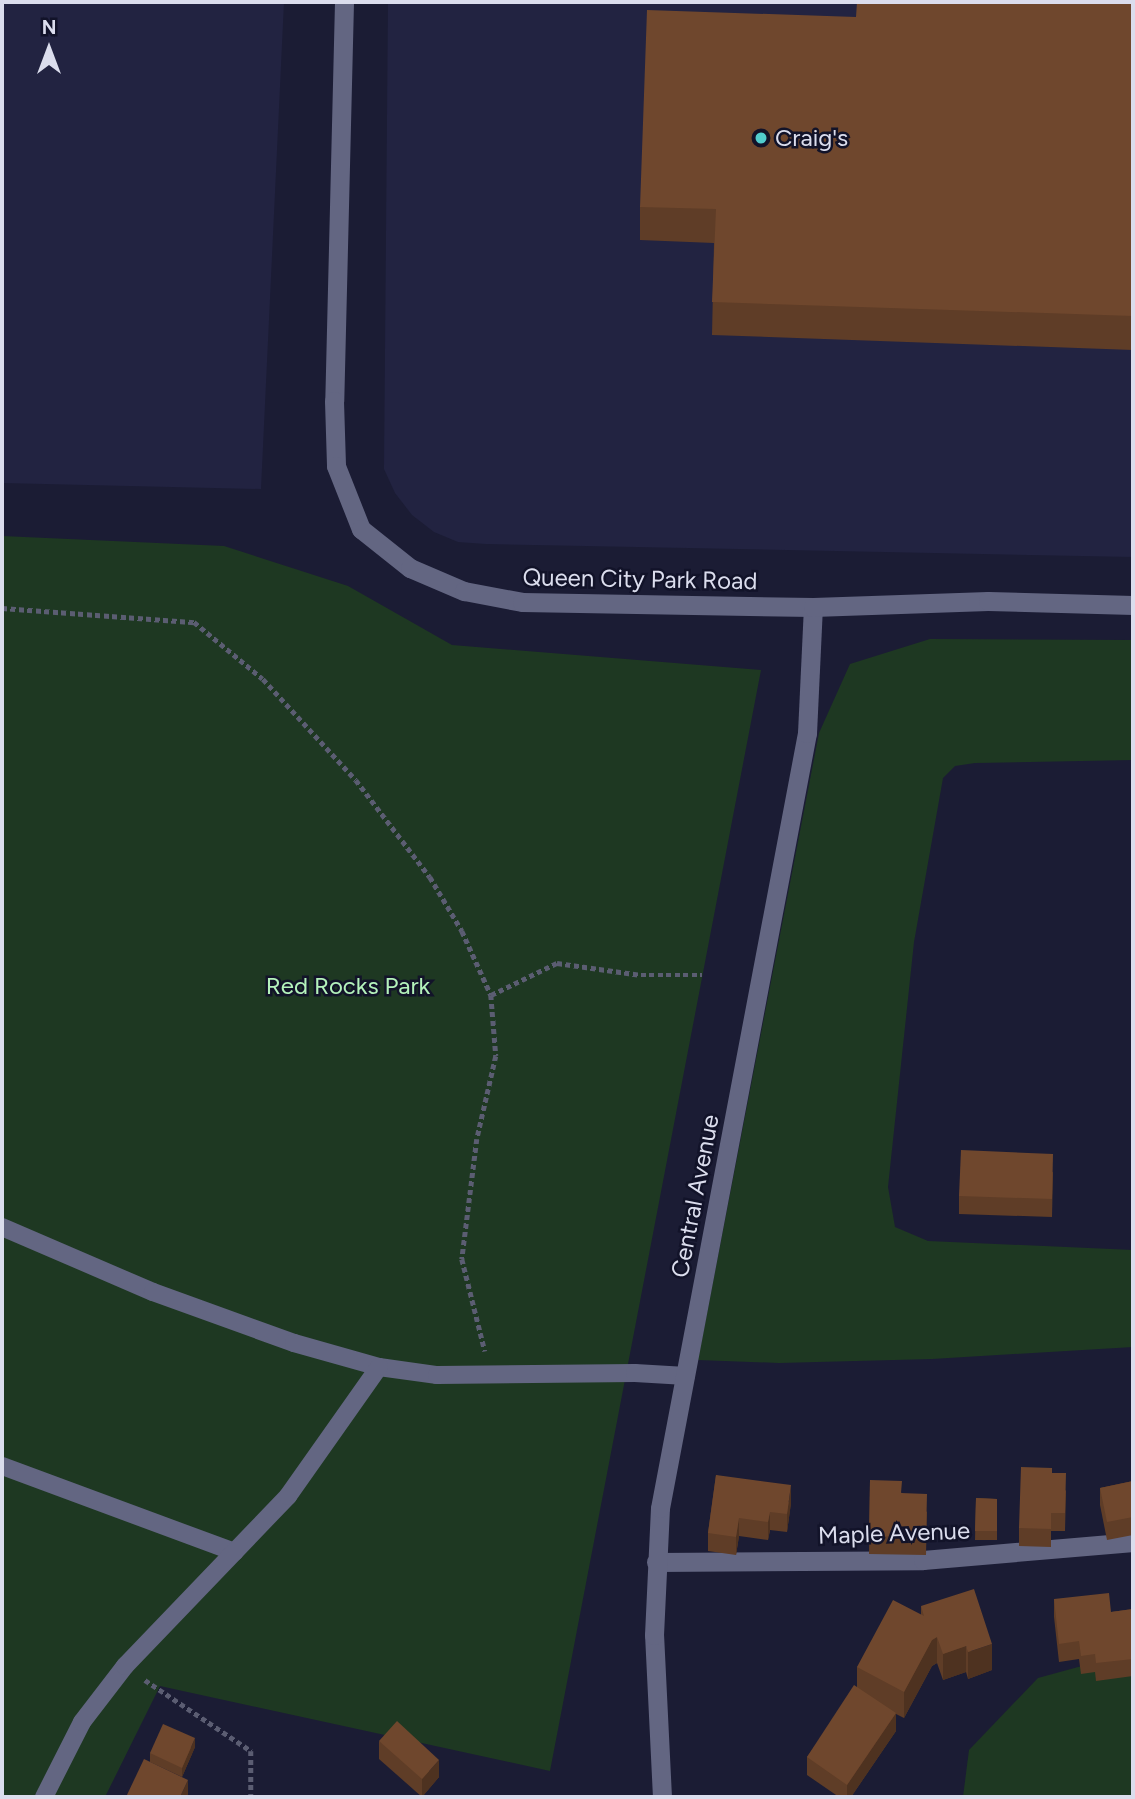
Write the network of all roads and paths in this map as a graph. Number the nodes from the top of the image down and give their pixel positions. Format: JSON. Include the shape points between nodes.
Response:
{"nodes":[{"id":1,"x":344,"y":2,"type":"edge"},
{"id":2,"x":1133,"y":604,"type":"edge"},
{"id":3,"x":813,"y":607,"type":"junction"},
{"id":4,"x":2,"y":608,"type":"edge"},
{"id":5,"x":702,"y":975,"type":"dead end"},
{"id":6,"x":491,"y":995,"type":"junction"},
{"id":7,"x":2,"y":1227,"type":"edge"},
{"id":8,"x":379,"y":1367,"type":"junction"},
{"id":9,"x":489,"y":1376,"type":"junction"},
{"id":10,"x":686,"y":1376,"type":"junction"},
{"id":11,"x":2,"y":1466,"type":"edge"},
{"id":12,"x":1133,"y":1542,"type":"edge"},
{"id":13,"x":235,"y":1552,"type":"junction"},
{"id":14,"x":656,"y":1562,"type":"junction"},
{"id":15,"x":125,"y":1666,"type":"junction"},
{"id":16,"x":44,"y":1797,"type":"edge"},
{"id":17,"x":251,"y":1797,"type":"edge"},
{"id":18,"x":662,"y":1797,"type":"edge"}],
"edges":[{"from":1,"to":3,"type":"street","name":"Queen City Park Road","via":[[335,453],[361,529],[411,568],[464,591],[522,602]]},
{"from":2,"to":3,"type":"street","name":"Queen City Park Road","via":[[988,601]]},
{"from":3,"to":10,"type":"street","name":"Central Avenue","via":[[807,733]]},
{"from":4,"to":6,"type":"path","via":[[194,622],[225,645],[263,679],[356,780],[430,877],[462,930]]},
{"from":5,"to":6,"type":"path","via":[[641,975],[557,963]]},
{"from":6,"to":9,"type":"path","via":[[496,1056],[477,1139],[462,1259]]},
{"from":7,"to":8,"type":"lane","via":[[166,1297],[294,1343]]},
{"from":8,"to":9,"type":"lane"},
{"from":8,"to":13,"type":"lane","via":[[288,1496]]},
{"from":9,"to":10,"type":"lane"},
{"from":10,"to":14,"type":"street","name":"Central Avenue","via":[[660,1508]]},
{"from":11,"to":13,"type":"lane"},
{"from":12,"to":14,"type":"street","name":"Maple Avenue","via":[[923,1560]]},
{"from":13,"to":15,"type":"lane"},
{"from":14,"to":18,"type":"street","name":"Central Avenue","via":[[654,1635]]},
{"from":15,"to":16,"type":"lane","via":[[82,1722]]},
{"from":15,"to":17,"type":"path","via":[[251,1751]]}]}
